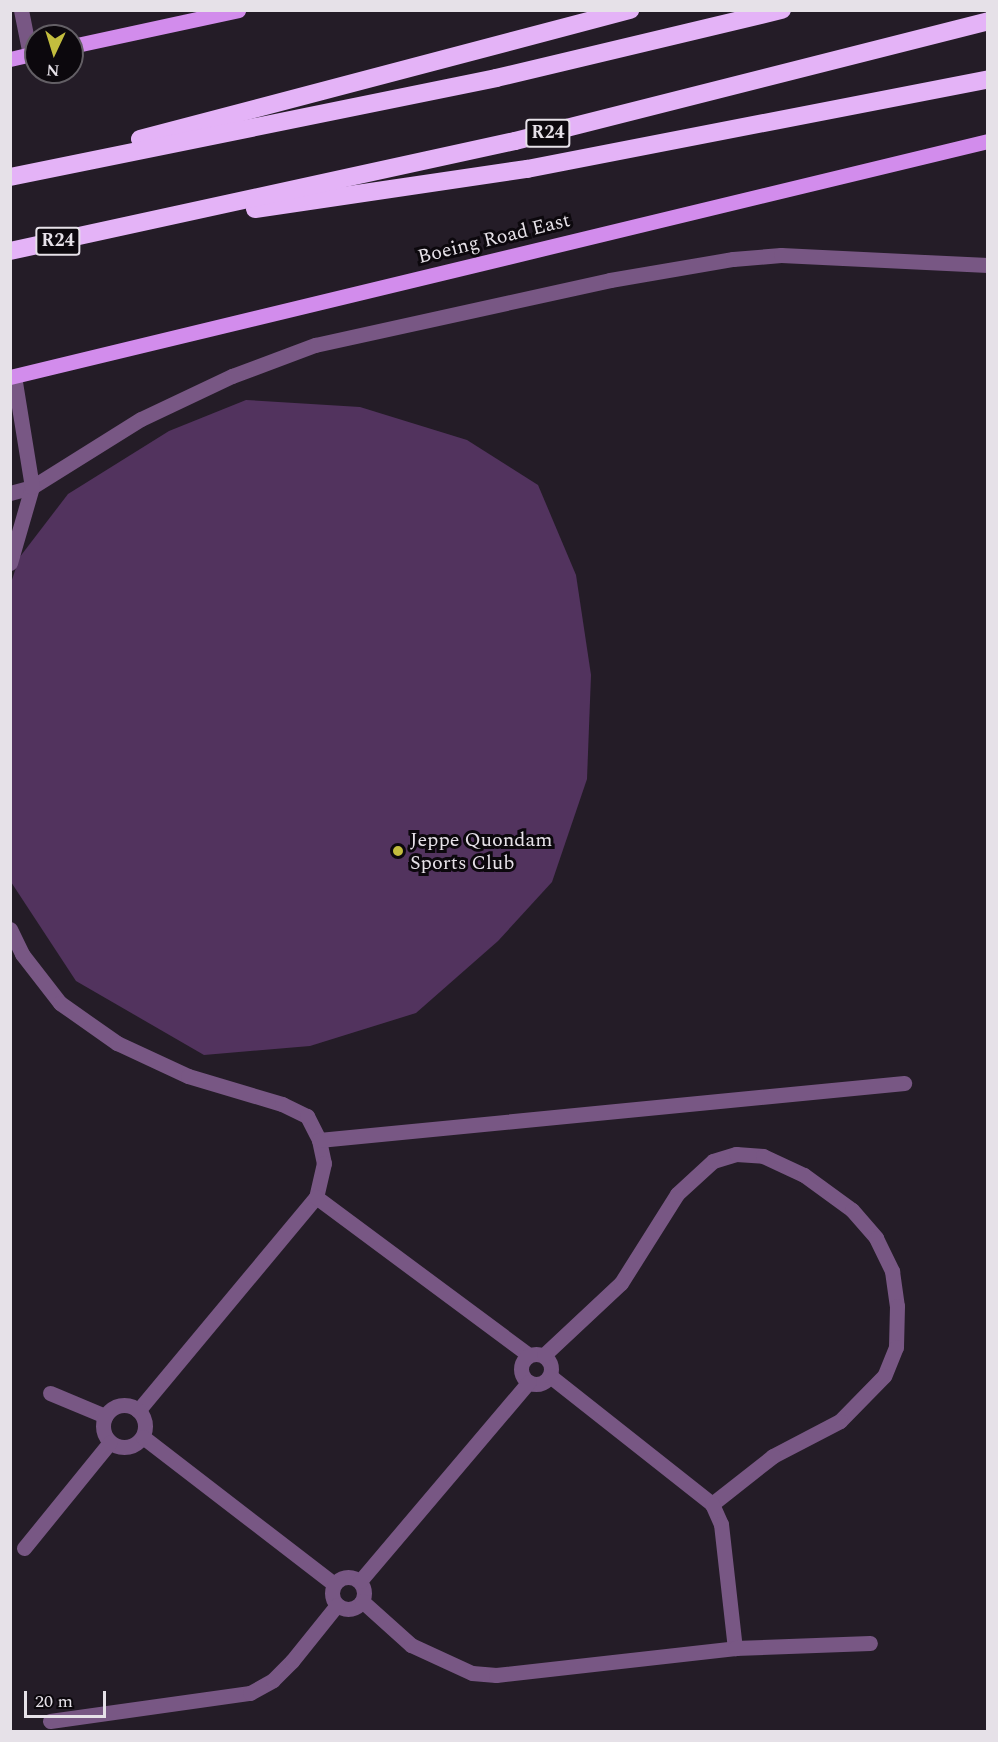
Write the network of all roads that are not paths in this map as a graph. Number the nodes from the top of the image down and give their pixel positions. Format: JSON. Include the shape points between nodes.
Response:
{"nodes":[{"id":1,"x":238,"y":10,"type":"edge"},
{"id":2,"x":630,"y":10,"type":"edge"},
{"id":3,"x":782,"y":10,"type":"edge"},
{"id":4,"x":987,"y":21,"type":"edge"},
{"id":5,"x":84,"y":43,"type":"edge"},
{"id":6,"x":987,"y":79,"type":"edge"},
{"id":7,"x":987,"y":141,"type":"edge"},
{"id":8,"x":10,"y":175,"type":"edge"},
{"id":9,"x":105,"y":231,"type":"junction"},
{"id":10,"x":10,"y":251,"type":"edge"},
{"id":11,"x":987,"y":265,"type":"edge"},
{"id":12,"x":12,"y":377,"type":"edge"},
{"id":13,"x":32,"y":487,"type":"junction"},
{"id":14,"x":10,"y":493,"type":"edge"},
{"id":15,"x":10,"y":509,"type":"edge"},
{"id":16,"x":21,"y":521,"type":"junction"},
{"id":17,"x":10,"y":563,"type":"edge"},
{"id":18,"x":10,"y":929,"type":"edge"},
{"id":19,"x":904,"y":1083,"type":"dead end"},
{"id":20,"x":320,"y":1140,"type":"junction"},
{"id":21,"x":316,"y":1197,"type":"junction"},
{"id":22,"x":537,"y":1355,"type":"junction"},
{"id":23,"x":550,"y":1376,"type":"junction"},
{"id":24,"x":529,"y":1382,"type":"junction"},
{"id":25,"x":50,"y":1393,"type":"dead end"},
{"id":26,"x":138,"y":1411,"type":"junction"},
{"id":27,"x":105,"y":1416,"type":"junction"},
{"id":28,"x":143,"y":1437,"type":"junction"},
{"id":29,"x":110,"y":1442,"type":"junction"},
{"id":30,"x":712,"y":1504,"type":"junction"},
{"id":31,"x":24,"y":1548,"type":"dead end"},
{"id":32,"x":360,"y":1581,"type":"junction"},
{"id":33,"x":334,"y":1584,"type":"junction"},
{"id":34,"x":362,"y":1601,"type":"junction"},
{"id":35,"x":337,"y":1605,"type":"junction"},
{"id":36,"x":870,"y":1643,"type":"dead end"},
{"id":37,"x":735,"y":1648,"type":"junction"},
{"id":38,"x":50,"y":1721,"type":"dead end"}],
"edges":[{"from":1,"to":5,"type":"main road"},
{"from":2,"to":8,"type":"highway"},
{"from":3,"to":8,"type":"highway","via":[[496,78]]},
{"from":4,"to":9,"type":"highway","number":"R24","via":[[515,141]]},
{"from":6,"to":9,"type":"highway","via":[[527,169]]},
{"from":7,"to":12,"type":"main road","name":"Boeing Road East"},
{"from":9,"to":10,"type":"highway","number":"R24"},
{"from":11,"to":13,"type":"street","via":[[781,255],[733,259],[610,280],[315,345],[232,376],[141,418]]},
{"from":12,"to":13,"type":"street"},
{"from":13,"to":14,"type":"street"},
{"from":13,"to":16,"type":"street"},
{"from":15,"to":16,"type":"street"},
{"from":16,"to":17,"type":"street"},
{"from":18,"to":20,"type":"street","via":[[22,954],[60,1003],[117,1044],[188,1076],[282,1104],[307,1116]]},
{"from":19,"to":20,"type":"street"},
{"from":20,"to":21,"type":"street","via":[[324,1163]]},
{"from":21,"to":22,"type":"street"},
{"from":21,"to":26,"type":"street"},
{"from":22,"to":23,"type":"street","via":[[550,1361]]},
{"from":22,"to":24,"type":"street","via":[[521,1368]]},
{"from":22,"to":30,"type":"street","via":[[621,1283],[677,1194],[713,1161],[736,1154],[763,1156],[804,1175],[852,1210],[876,1239],[892,1271],[897,1306],[896,1347],[884,1376],[840,1421],[773,1456]]},
{"from":23,"to":24,"type":"street","via":[[536,1384]]},
{"from":23,"to":30,"type":"street"},
{"from":24,"to":32,"type":"street"},
{"from":25,"to":27,"type":"street"},
{"from":26,"to":27,"type":"street","via":[[121,1406]]},
{"from":26,"to":28,"type":"street","via":[[144,1419]]},
{"from":27,"to":29,"type":"street","via":[[104,1434]]},
{"from":28,"to":29,"type":"street","via":[[128,1447]]},
{"from":28,"to":33,"type":"street"},
{"from":29,"to":31,"type":"street"},
{"from":30,"to":37,"type":"street","via":[[721,1524]]},
{"from":32,"to":33,"type":"street","via":[[346,1576]]},
{"from":32,"to":34,"type":"street","via":[[365,1594]]},
{"from":33,"to":35,"type":"street","via":[[331,1591]]},
{"from":34,"to":35,"type":"street","via":[[350,1609]]},
{"from":34,"to":37,"type":"street","via":[[411,1645],[472,1673],[496,1675]]},
{"from":35,"to":38,"type":"street","via":[[292,1661],[273,1680],[250,1693]]},
{"from":36,"to":37,"type":"street"}]}
